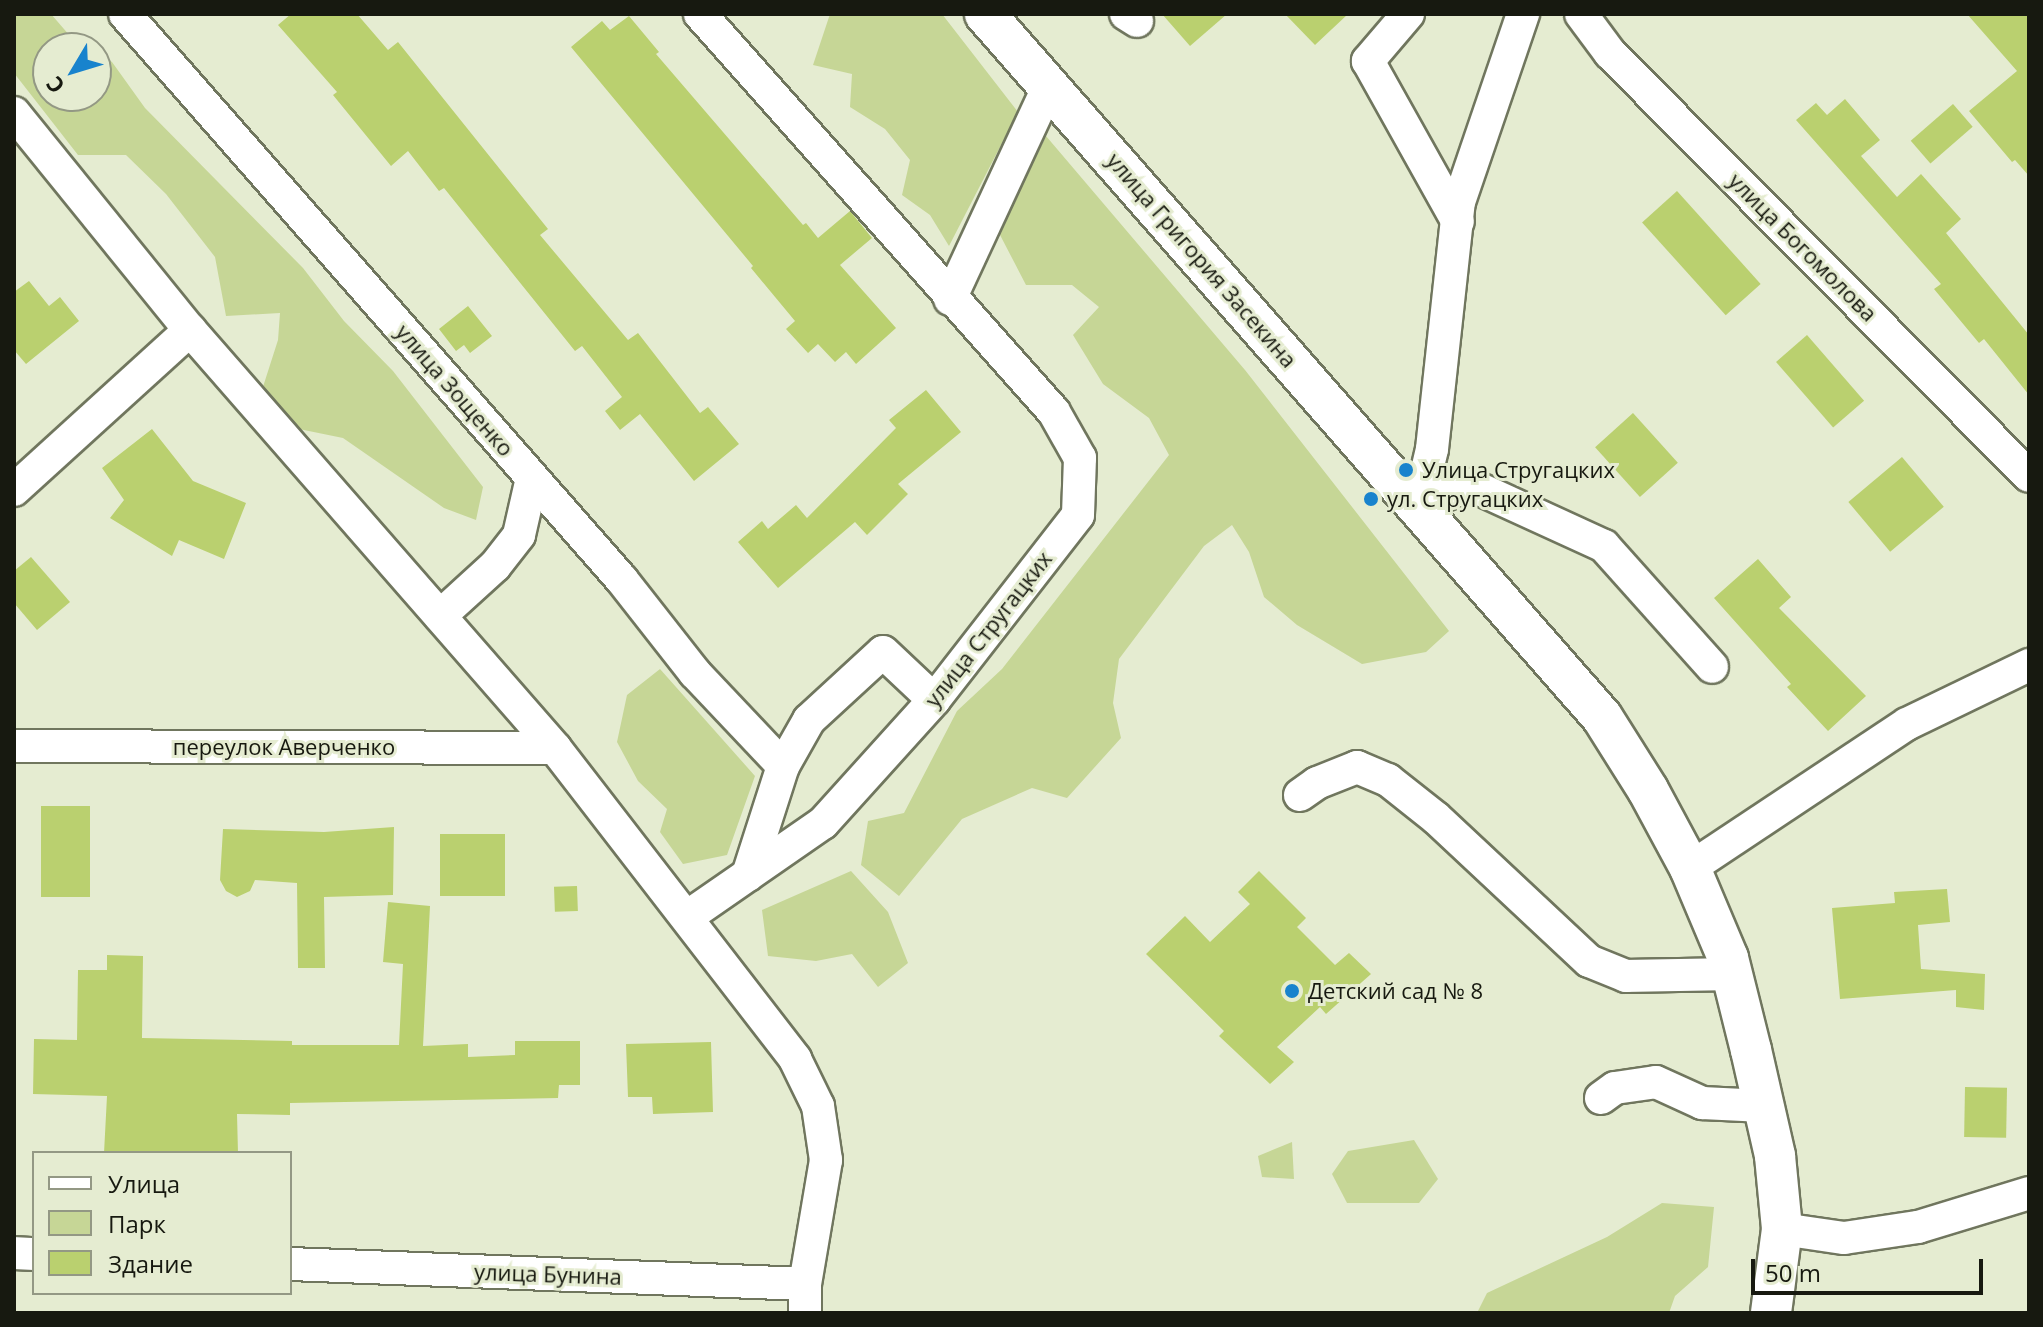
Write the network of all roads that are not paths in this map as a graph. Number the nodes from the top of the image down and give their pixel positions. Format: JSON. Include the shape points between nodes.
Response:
{"nodes":[{"id":1,"x":125,"y":14,"type":"edge"},
{"id":2,"x":700,"y":14,"type":"edge"},
{"id":3,"x":1408,"y":14,"type":"edge"},
{"id":4,"x":1523,"y":14,"type":"edge"},
{"id":5,"x":1581,"y":14,"type":"edge"},
{"id":6,"x":991,"y":16,"type":"edge"},
{"id":7,"x":1049,"y":86,"type":"junction"},
{"id":8,"x":14,"y":113,"type":"edge"},
{"id":9,"x":1458,"y":222,"type":"junction"},
{"id":10,"x":950,"y":299,"type":"junction"},
{"id":11,"x":190,"y":330,"type":"junction"},
{"id":12,"x":2029,"y":476,"type":"edge"},
{"id":13,"x":532,"y":478,"type":"junction"},
{"id":14,"x":14,"y":490,"type":"edge"},
{"id":15,"x":1419,"y":505,"type":"junction"},
{"id":16,"x":440,"y":616,"type":"junction"},
{"id":17,"x":2029,"y":665,"type":"edge"},
{"id":18,"x":1712,"y":667,"type":"dead end"},
{"id":19,"x":934,"y":700,"type":"junction"},
{"id":20,"x":14,"y":746,"type":"edge"},
{"id":21,"x":555,"y":748,"type":"junction"},
{"id":22,"x":783,"y":766,"type":"junction"},
{"id":23,"x":1300,"y":795,"type":"dead end"},
{"id":24,"x":1690,"y":868,"type":"junction"},
{"id":25,"x":748,"y":875,"type":"junction"},
{"id":26,"x":687,"y":917,"type":"junction"},
{"id":27,"x":1732,"y":974,"type":"junction"},
{"id":28,"x":1601,"y":1098,"type":"dead end"},
{"id":29,"x":1764,"y":1106,"type":"junction"},
{"id":30,"x":2029,"y":1193,"type":"edge"},
{"id":31,"x":1782,"y":1229,"type":"junction"},
{"id":32,"x":292,"y":1264,"type":"edge"},
{"id":33,"x":805,"y":1299,"type":"edge"},
{"id":34,"x":1771,"y":1313,"type":"edge"}],
"edges":[{"from":1,"to":13,"type":"street","name":"улица Зощенко"},
{"from":2,"to":10,"type":"street"},
{"from":3,"to":9,"type":"street","via":[[1368,61]]},
{"from":4,"to":9,"type":"street","via":[[1459,202]]},
{"from":5,"to":12,"type":"street","name":"улица Богомолова","via":[[1610,53]]},
{"from":6,"to":7,"type":"main road","name":"улица Григория Засекина"},
{"from":7,"to":10,"type":"street"},
{"from":7,"to":15,"type":"main road","name":"улица Григория Засекина"},
{"from":8,"to":11,"type":"street"},
{"from":9,"to":15,"type":"street","via":[[1432,449]]},
{"from":10,"to":19,"type":"street","name":"улица Стругацких","via":[[1054,412],[1080,458],[1078,515]]},
{"from":11,"to":14,"type":"street"},
{"from":11,"to":16,"type":"street"},
{"from":13,"to":16,"type":"street","via":[[519,535],[495,566]]},
{"from":13,"to":22,"type":"street","name":"улица Зощенко","via":[[695,673]]},
{"from":15,"to":18,"type":"street","via":[[1471,485],[1604,546]]},
{"from":15,"to":24,"type":"main road","name":"улица Григория Засекина","via":[[1602,717]]},
{"from":16,"to":21,"type":"street"},
{"from":17,"to":24,"type":"street","via":[[1907,724]]},
{"from":19,"to":22,"type":"street","via":[[883,652],[809,720]]},
{"from":19,"to":25,"type":"street","name":"улица Стругацких","via":[[823,823]]},
{"from":20,"to":21,"type":"street","name":"переулок Аверченко"},
{"from":21,"to":26,"type":"street"},
{"from":22,"to":25,"type":"street"},
{"from":23,"to":27,"type":"street","via":[[1357,767],[1388,780],[1436,818],[1589,961],[1626,976]]},
{"from":24,"to":27,"type":"main road","name":"улица Григория Засекина"},
{"from":25,"to":26,"type":"street","name":"улица Стругацких"},
{"from":26,"to":33,"type":"street","via":[[795,1059],[818,1106],[826,1160]]},
{"from":27,"to":29,"type":"main road","name":"улица Григория Засекина"},
{"from":28,"to":29,"type":"street","via":[[1615,1088],[1656,1082],[1702,1103]]},
{"from":29,"to":31,"type":"main road","name":"улица Григория Засекина"},
{"from":30,"to":31,"type":"street","via":[[1918,1227],[1844,1238]]},
{"from":31,"to":34,"type":"main road","name":"улица Григория Засекина"},
{"from":32,"to":33,"type":"street","name":"улица Бунина"}]}
